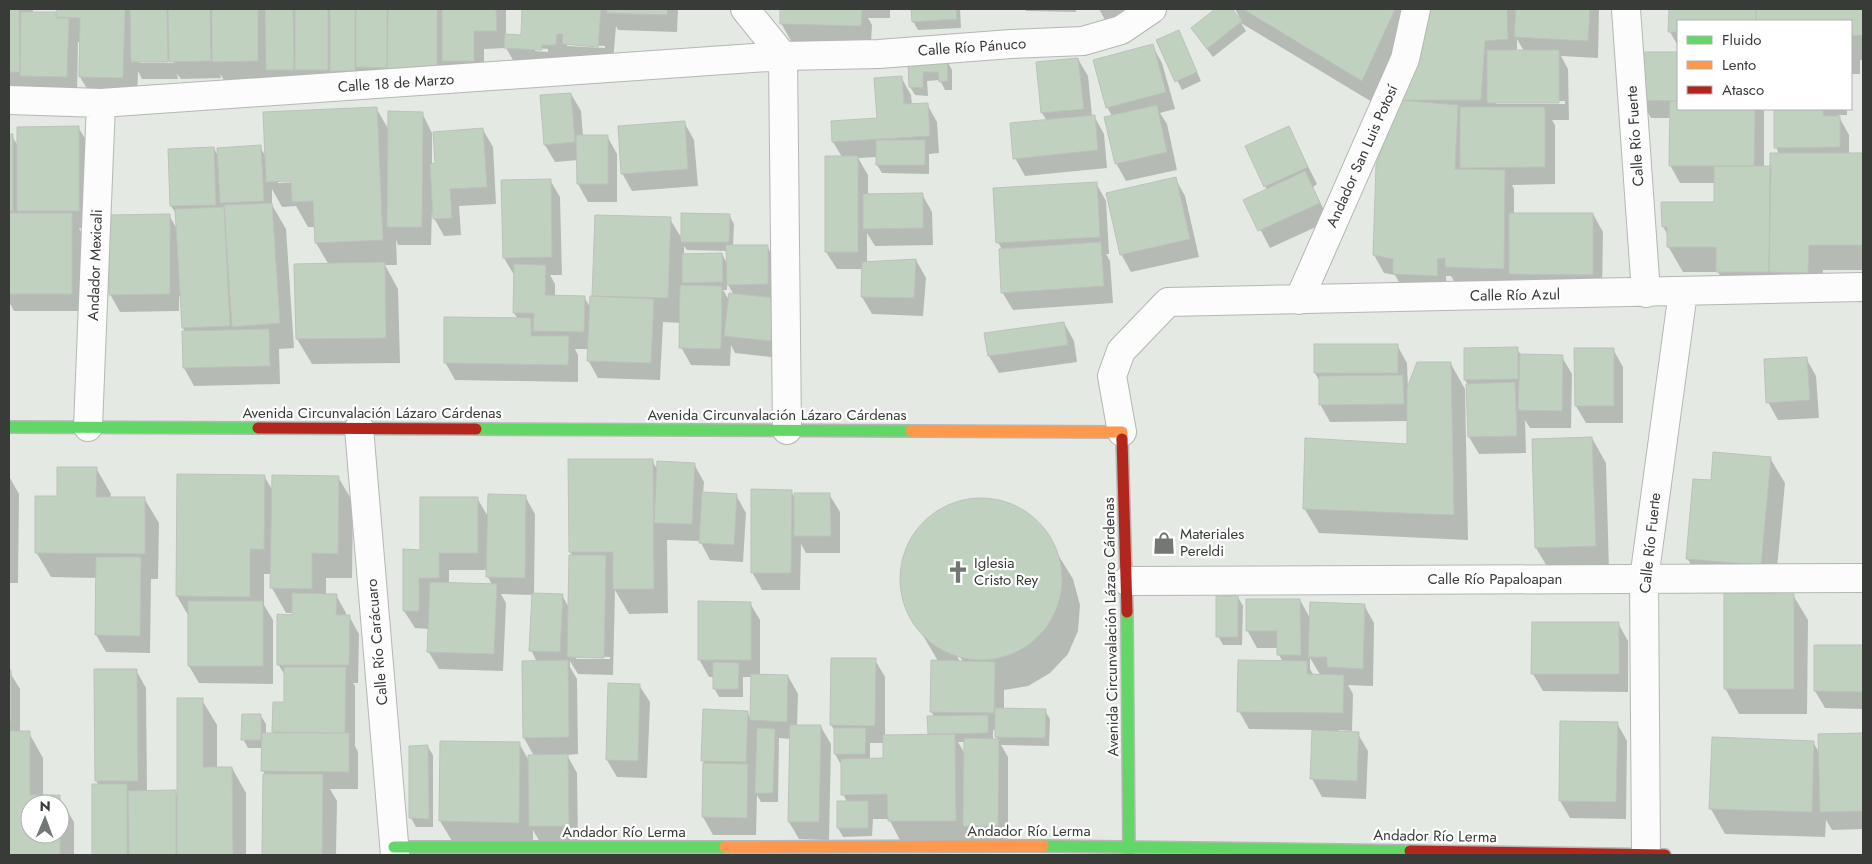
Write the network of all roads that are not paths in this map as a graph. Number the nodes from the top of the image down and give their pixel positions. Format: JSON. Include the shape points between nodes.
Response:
{"nodes":[{"id":1,"x":745,"y":9,"type":"edge"},
{"id":2,"x":1152,"y":9,"type":"edge"},
{"id":3,"x":1416,"y":9,"type":"edge"},
{"id":4,"x":1626,"y":9,"type":"edge"},
{"id":5,"x":783,"y":56,"type":"junction"},
{"id":6,"x":9,"y":100,"type":"edge"},
{"id":7,"x":101,"y":103,"type":"junction"},
{"id":8,"x":1863,"y":288,"type":"edge"},
{"id":9,"x":1683,"y":292,"type":"junction"},
{"id":10,"x":1646,"y":293,"type":"junction"},
{"id":11,"x":1299,"y":300,"type":"junction"},
{"id":12,"x":9,"y":427,"type":"edge"},
{"id":13,"x":88,"y":427,"type":"junction"},
{"id":14,"x":359,"y":428,"type":"junction"},
{"id":15,"x":787,"y":430,"type":"junction"},
{"id":16,"x":1122,"y":432,"type":"junction"},
{"id":17,"x":1863,"y":578,"type":"edge"},
{"id":18,"x":1644,"y":579,"type":"junction"},
{"id":19,"x":1127,"y":581,"type":"junction"},
{"id":20,"x":394,"y":851,"type":"edge"},
{"id":21,"x":644,"y":851,"type":"edge"},
{"id":22,"x":1129,"y":851,"type":"edge"},
{"id":23,"x":1646,"y":855,"type":"edge"},
{"id":24,"x":1665,"y":855,"type":"edge"}],
"edges":[{"from":1,"to":5,"type":"street"},
{"from":2,"to":5,"type":"street","name":"Calle Río Pánuco","via":[[1121,30],[1083,41],[878,54]]},
{"from":3,"to":11,"type":"street","name":"Andador San Luis Potosí","via":[[1405,59]]},
{"from":4,"to":10,"type":"street","name":"Calle Río Fuerte"},
{"from":5,"to":7,"type":"street","name":"Calle 18 de Marzo"},
{"from":5,"to":15,"type":"street"},
{"from":6,"to":7,"type":"street","name":"Calle 18 de Marzo"},
{"from":7,"to":13,"type":"street","name":"Andador Mexicali"},
{"from":8,"to":9,"type":"street","name":"Calle Río Azul"},
{"from":9,"to":10,"type":"street","name":"Calle Río Azul"},
{"from":9,"to":18,"type":"street","name":"Calle Río Fuerte"},
{"from":10,"to":11,"type":"street","name":"Calle Río Azul"},
{"from":11,"to":16,"type":"street","name":"Calle Río Azul","via":[[1168,302],[1121,351],[1112,376]]},
{"from":12,"to":13,"type":"street","name":"Avenida Circunvalación Lázaro Cárdenas"},
{"from":13,"to":14,"type":"street","name":"Avenida Circunvalación Lázaro Cárdenas"},
{"from":14,"to":15,"type":"street","name":"Avenida Circunvalación Lázaro Cárdenas"},
{"from":14,"to":20,"type":"street","name":"Calle Río Carácuaro"},
{"from":15,"to":16,"type":"street","name":"Avenida Circunvalación Lázaro Cárdenas"},
{"from":16,"to":19,"type":"street","name":"Avenida Circunvalación Lázaro Cárdenas"},
{"from":17,"to":18,"type":"street","name":"Calle Río Papaloapan"},
{"from":18,"to":19,"type":"street","name":"Calle Río Papaloapan"},
{"from":18,"to":23,"type":"street","name":"Calle Río Fuerte"},
{"from":19,"to":22,"type":"street","name":"Avenida Circunvalación Lázaro Cárdenas"},
{"from":20,"to":21,"type":"street","name":"Andador Río Lerma"},
{"from":21,"to":22,"type":"street","name":"Andador Río Lerma"},
{"from":22,"to":23,"type":"street","name":"Andador Río Lerma"},
{"from":23,"to":24,"type":"street","name":"Andador Río Lerma"}]}
